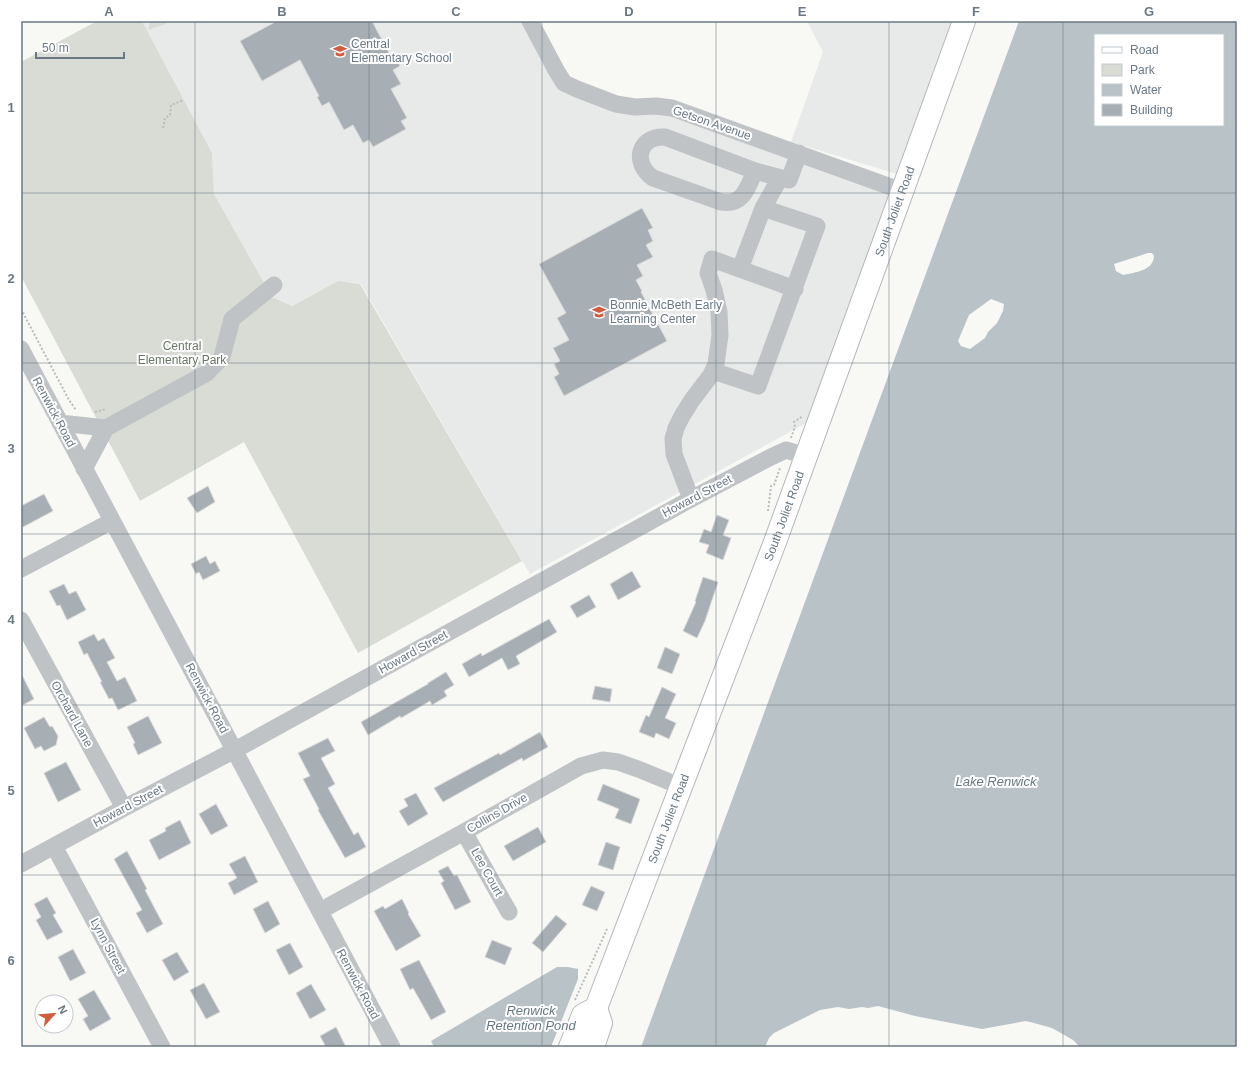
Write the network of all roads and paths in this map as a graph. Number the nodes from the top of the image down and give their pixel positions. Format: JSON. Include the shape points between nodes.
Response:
{"nodes":[{"id":1,"x":530,"y":21,"type":"edge"},
{"id":2,"x":964,"y":21,"type":"edge"},
{"id":3,"x":184,"y":100,"type":"dead end"},
{"id":4,"x":163,"y":128,"type":"dead end"},
{"id":5,"x":799,"y":153,"type":"junction"},
{"id":6,"x":755,"y":170,"type":"junction"},
{"id":7,"x":780,"y":178,"type":"junction"},
{"id":8,"x":902,"y":191,"type":"junction"},
{"id":9,"x":763,"y":208,"type":"junction"},
{"id":10,"x":740,"y":269,"type":"junction"},
{"id":11,"x":274,"y":285,"type":"dead end"},
{"id":12,"x":795,"y":289,"type":"junction"},
{"id":13,"x":21,"y":309,"type":"edge"},
{"id":14,"x":21,"y":349,"type":"edge"},
{"id":15,"x":713,"y":371,"type":"junction"},
{"id":16,"x":106,"y":409,"type":"dead end"},
{"id":17,"x":94,"y":412,"type":"dead end"},
{"id":18,"x":79,"y":413,"type":"dead end"},
{"id":19,"x":60,"y":423,"type":"junction"},
{"id":20,"x":106,"y":428,"type":"junction"},
{"id":21,"x":806,"y":456,"type":"junction"},
{"id":22,"x":84,"y":469,"type":"junction"},
{"id":23,"x":691,"y":499,"type":"junction"},
{"id":24,"x":112,"y":521,"type":"junction"},
{"id":25,"x":21,"y":569,"type":"edge"},
{"id":26,"x":21,"y":620,"type":"edge"},
{"id":27,"x":235,"y":750,"type":"junction"},
{"id":28,"x":682,"y":787,"type":"junction"},
{"id":29,"x":124,"y":808,"type":"junction"},
{"id":30,"x":464,"y":832,"type":"junction"},
{"id":31,"x":54,"y":846,"type":"junction"},
{"id":32,"x":21,"y":864,"type":"edge"},
{"id":33,"x":320,"y":911,"type":"junction"},
{"id":34,"x":509,"y":912,"type":"dead end"},
{"id":35,"x":608,"y":927,"type":"dead end"},
{"id":36,"x":572,"y":1006,"type":"dead end"},
{"id":37,"x":596,"y":1008,"type":"junction"},
{"id":38,"x":162,"y":1047,"type":"edge"},
{"id":39,"x":392,"y":1047,"type":"edge"},
{"id":40,"x":570,"y":1047,"type":"edge"},
{"id":41,"x":593,"y":1047,"type":"edge"}],
"edges":[{"from":1,"to":5,"type":"street","name":"Getson Avenue","via":[[564,83],[616,104],[672,108]]},
{"from":2,"to":8,"type":"main road","name":"South Joliet Road"},
{"from":3,"to":4,"type":"path","via":[[171,105],[170,115],[165,118]]},
{"from":5,"to":7,"type":"street","via":[[789,180]]},
{"from":5,"to":8,"type":"street","name":"Getson Avenue"},
{"from":6,"to":6,"type":"street","via":[[665,137],[653,138],[641,151],[642,165],[653,178],[721,202],[727,203],[742,197]]},
{"from":6,"to":7,"type":"street"},
{"from":7,"to":9,"type":"street"},
{"from":8,"to":21,"type":"main road","name":"South Joliet Road"},
{"from":9,"to":10,"type":"street"},
{"from":9,"to":12,"type":"street","via":[[817,226]]},
{"from":10,"to":12,"type":"street"},
{"from":10,"to":15,"type":"street","via":[[712,259],[708,273],[719,312],[720,338]]},
{"from":11,"to":20,"type":"street","via":[[232,319],[222,357],[207,373]]},
{"from":12,"to":15,"type":"street","via":[[758,386]]},
{"from":13,"to":18,"type":"path","via":[[69,400]]},
{"from":14,"to":19,"type":"street","name":"Renwick Road"},
{"from":15,"to":23,"type":"street","via":[[686,410],[673,438],[674,454]]},
{"from":16,"to":17,"type":"path"},
{"from":19,"to":20,"type":"street"},
{"from":19,"to":22,"type":"street","name":"Renwick Road"},
{"from":20,"to":22,"type":"street"},
{"from":21,"to":23,"type":"street","name":"Howard Street","via":[[786,450]]},
{"from":21,"to":28,"type":"main road","name":"South Joliet Road"},
{"from":22,"to":24,"type":"street","name":"Renwick Road"},
{"from":23,"to":27,"type":"street","name":"Howard Street"},
{"from":24,"to":25,"type":"street"},
{"from":24,"to":27,"type":"street","name":"Renwick Road"},
{"from":26,"to":29,"type":"street","name":"Orchard Lane"},
{"from":27,"to":29,"type":"street","name":"Howard Street"},
{"from":27,"to":33,"type":"street","name":"Renwick Road"},
{"from":28,"to":30,"type":"street","name":"Collins Drive","via":[[618,762],[603,760],[581,766]]},
{"from":28,"to":37,"type":"main road","name":"South Joliet Road"},
{"from":29,"to":31,"type":"street","name":"Howard Street"},
{"from":30,"to":33,"type":"street","name":"Collins Drive"},
{"from":30,"to":34,"type":"street","name":"Lee Court"},
{"from":31,"to":32,"type":"street","name":"Howard Street"},
{"from":31,"to":38,"type":"street","name":"Lynn Street"},
{"from":33,"to":39,"type":"street","name":"Renwick Road"},
{"from":35,"to":36,"type":"path"},
{"from":37,"to":40,"type":"main road","via":[[583,1015]]},
{"from":37,"to":41,"type":"main road","via":[[601,1023]]}]}
